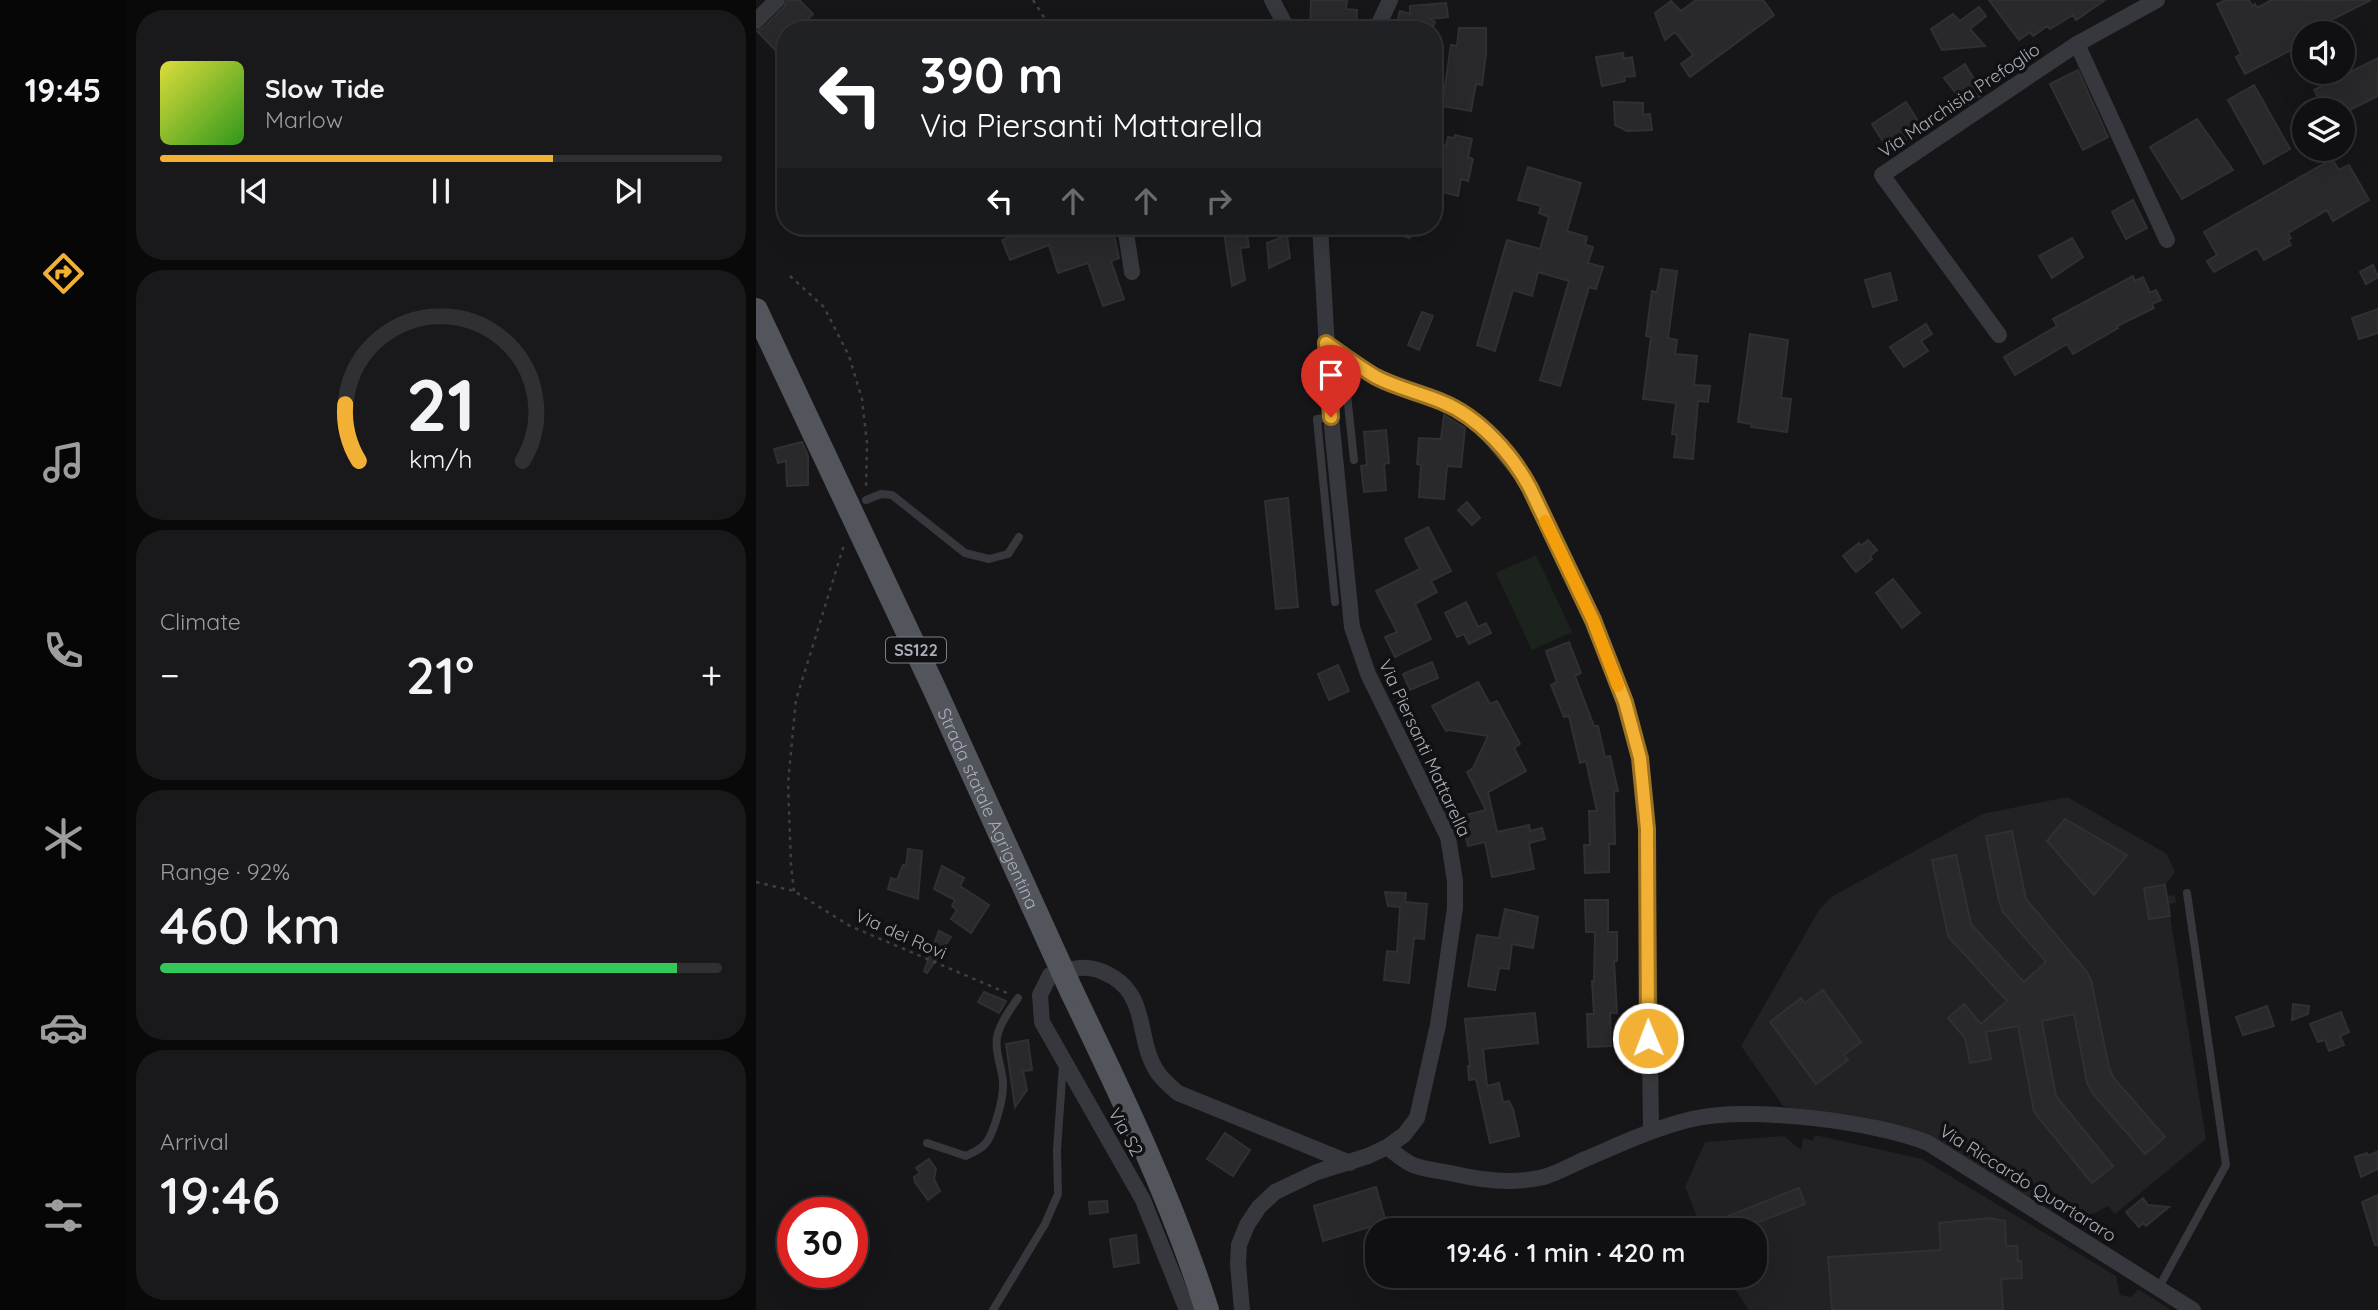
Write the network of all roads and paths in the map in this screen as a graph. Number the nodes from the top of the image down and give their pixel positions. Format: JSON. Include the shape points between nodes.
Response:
{"nodes":[{"id":1,"x":778,"y":0,"type":"edge"},
{"id":2,"x":1033,"y":0,"type":"edge"},
{"id":3,"x":1272,"y":0,"type":"edge"},
{"id":4,"x":1390,"y":0,"type":"edge"},
{"id":5,"x":2157,"y":0,"type":"edge"},
{"id":6,"x":1046,"y":21,"type":"edge"},
{"id":7,"x":1283,"y":21,"type":"edge"},
{"id":8,"x":1380,"y":21,"type":"edge"},
{"id":9,"x":756,"y":22,"type":"edge"},
{"id":10,"x":2077,"y":44,"type":"junction"},
{"id":11,"x":1126,"y":235,"type":"edge"},
{"id":12,"x":1315,"y":235,"type":"edge"},
{"id":13,"x":1320,"y":235,"type":"edge"},
{"id":14,"x":2168,"y":240,"type":"dead end"},
{"id":15,"x":1321,"y":247,"type":"junction"},
{"id":16,"x":1132,"y":272,"type":"dead end"},
{"id":17,"x":790,"y":276,"type":"dead end"},
{"id":18,"x":756,"y":310,"type":"edge"},
{"id":19,"x":1999,"y":335,"type":"dead end"},
{"id":20,"x":1326,"y":343,"type":"junction"},
{"id":21,"x":1347,"y":358,"type":"junction"},
{"id":22,"x":1354,"y":460,"type":"dead end"},
{"id":23,"x":866,"y":500,"type":"joint"},
{"id":24,"x":1332,"y":500,"type":"junction"},
{"id":25,"x":846,"y":537,"type":"dead end"},
{"id":26,"x":1019,"y":537,"type":"dead end"},
{"id":27,"x":1335,"y":603,"type":"dead end"},
{"id":28,"x":756,"y":882,"type":"edge"},
{"id":29,"x":794,"y":891,"type":"junction"},
{"id":30,"x":2187,"y":893,"type":"dead end"},
{"id":31,"x":1018,"y":998,"type":"joint"},
{"id":32,"x":1063,"y":1059,"type":"junction"},
{"id":33,"x":1651,"y":1131,"type":"junction"},
{"id":34,"x":927,"y":1143,"type":"dead end"},
{"id":35,"x":1387,"y":1147,"type":"junction"},
{"id":36,"x":1350,"y":1163,"type":"junction"},
{"id":37,"x":2159,"y":1287,"type":"junction"},
{"id":38,"x":993,"y":1310,"type":"edge"},
{"id":39,"x":1187,"y":1310,"type":"edge"},
{"id":40,"x":1208,"y":1310,"type":"edge"},
{"id":41,"x":1242,"y":1310,"type":"edge"},
{"id":42,"x":2193,"y":1310,"type":"edge"}],
"edges":[{"from":1,"to":9,"type":"street"},
{"from":2,"to":6,"type":"path"},
{"from":3,"to":7,"type":"street"},
{"from":4,"to":8,"type":"street"},
{"from":5,"to":10,"type":"street","name":"Via Marchisia Prefoglio"},
{"from":10,"to":14,"type":"street"},
{"from":10,"to":19,"type":"street","name":"Via Marchisia Prefoglio","via":[[1882,176]]},
{"from":11,"to":16,"type":"street"},
{"from":12,"to":15,"type":"street"},
{"from":13,"to":15,"type":"street","name":"Via Piersanti Mattarella"},
{"from":15,"to":20,"type":"street","name":"Via Piersanti Mattarella"},
{"from":17,"to":23,"type":"path","via":[[824,307],[849,356],[862,400]]},
{"from":18,"to":40,"type":"main road","name":"Strada statale Agrigentina","number":"SS122","bridge":true,"via":[[1135,1122]]},
{"from":20,"to":21,"type":"street"},
{"from":20,"to":24,"type":"street","name":"Via Piersanti Mattarella"},
{"from":21,"to":22,"type":"lane"},
{"from":21,"to":33,"type":"street","via":[[1389,383],[1453,407],[1483,428],[1525,479],[1593,620],[1625,702],[1640,758],[1647,829]]},
{"from":23,"to":26,"type":"lane","via":[[892,495],[965,553],[989,559],[1008,554]]},
{"from":24,"to":27,"type":"lane"},
{"from":24,"to":35,"type":"street","name":"Via Piersanti Mattarella","via":[[1356,643],[1444,827],[1455,881],[1451,945],[1423,1096],[1417,1118]]},
{"from":25,"to":29,"type":"path","via":[[796,700],[788,783]]},
{"from":28,"to":29,"type":"path","name":"Via dei Rovi"},
{"from":29,"to":31,"type":"path","name":"Via dei Rovi","via":[[850,926]]},
{"from":30,"to":37,"type":"lane","via":[[2226,1165]]},
{"from":31,"to":34,"type":"lane","via":[[997,1036],[1004,1084],[988,1141],[966,1156]]},
{"from":32,"to":36,"type":"street","name":"Via S2","via":[[1042,1022],[1041,995],[1050,975],[1083,966],[1101,970],[1124,984],[1136,1000],[1158,1072],[1178,1093]]},
{"from":32,"to":38,"type":"lane","via":[[1058,1194]]},
{"from":32,"to":39,"type":"street","name":"Via S2","via":[[1143,1200]]},
{"from":33,"to":35,"type":"street","name":"Via Riccardo Quartararo","via":[[1547,1176],[1516,1181],[1481,1180],[1412,1165]]},
{"from":33,"to":37,"type":"street","name":"Via Riccardo Quartararo","via":[[1693,1119],[1736,1115],[1815,1119],[1914,1137]]},
{"from":35,"to":36,"type":"street","name":"Via Piersanti Mattarella"},
{"from":36,"to":41,"type":"street","name":"Via Piersanti Mattarella","via":[[1317,1172],[1275,1192],[1259,1207],[1239,1245]]},
{"from":37,"to":42,"type":"street","name":"Via Riccardo Quartararo"}]}
